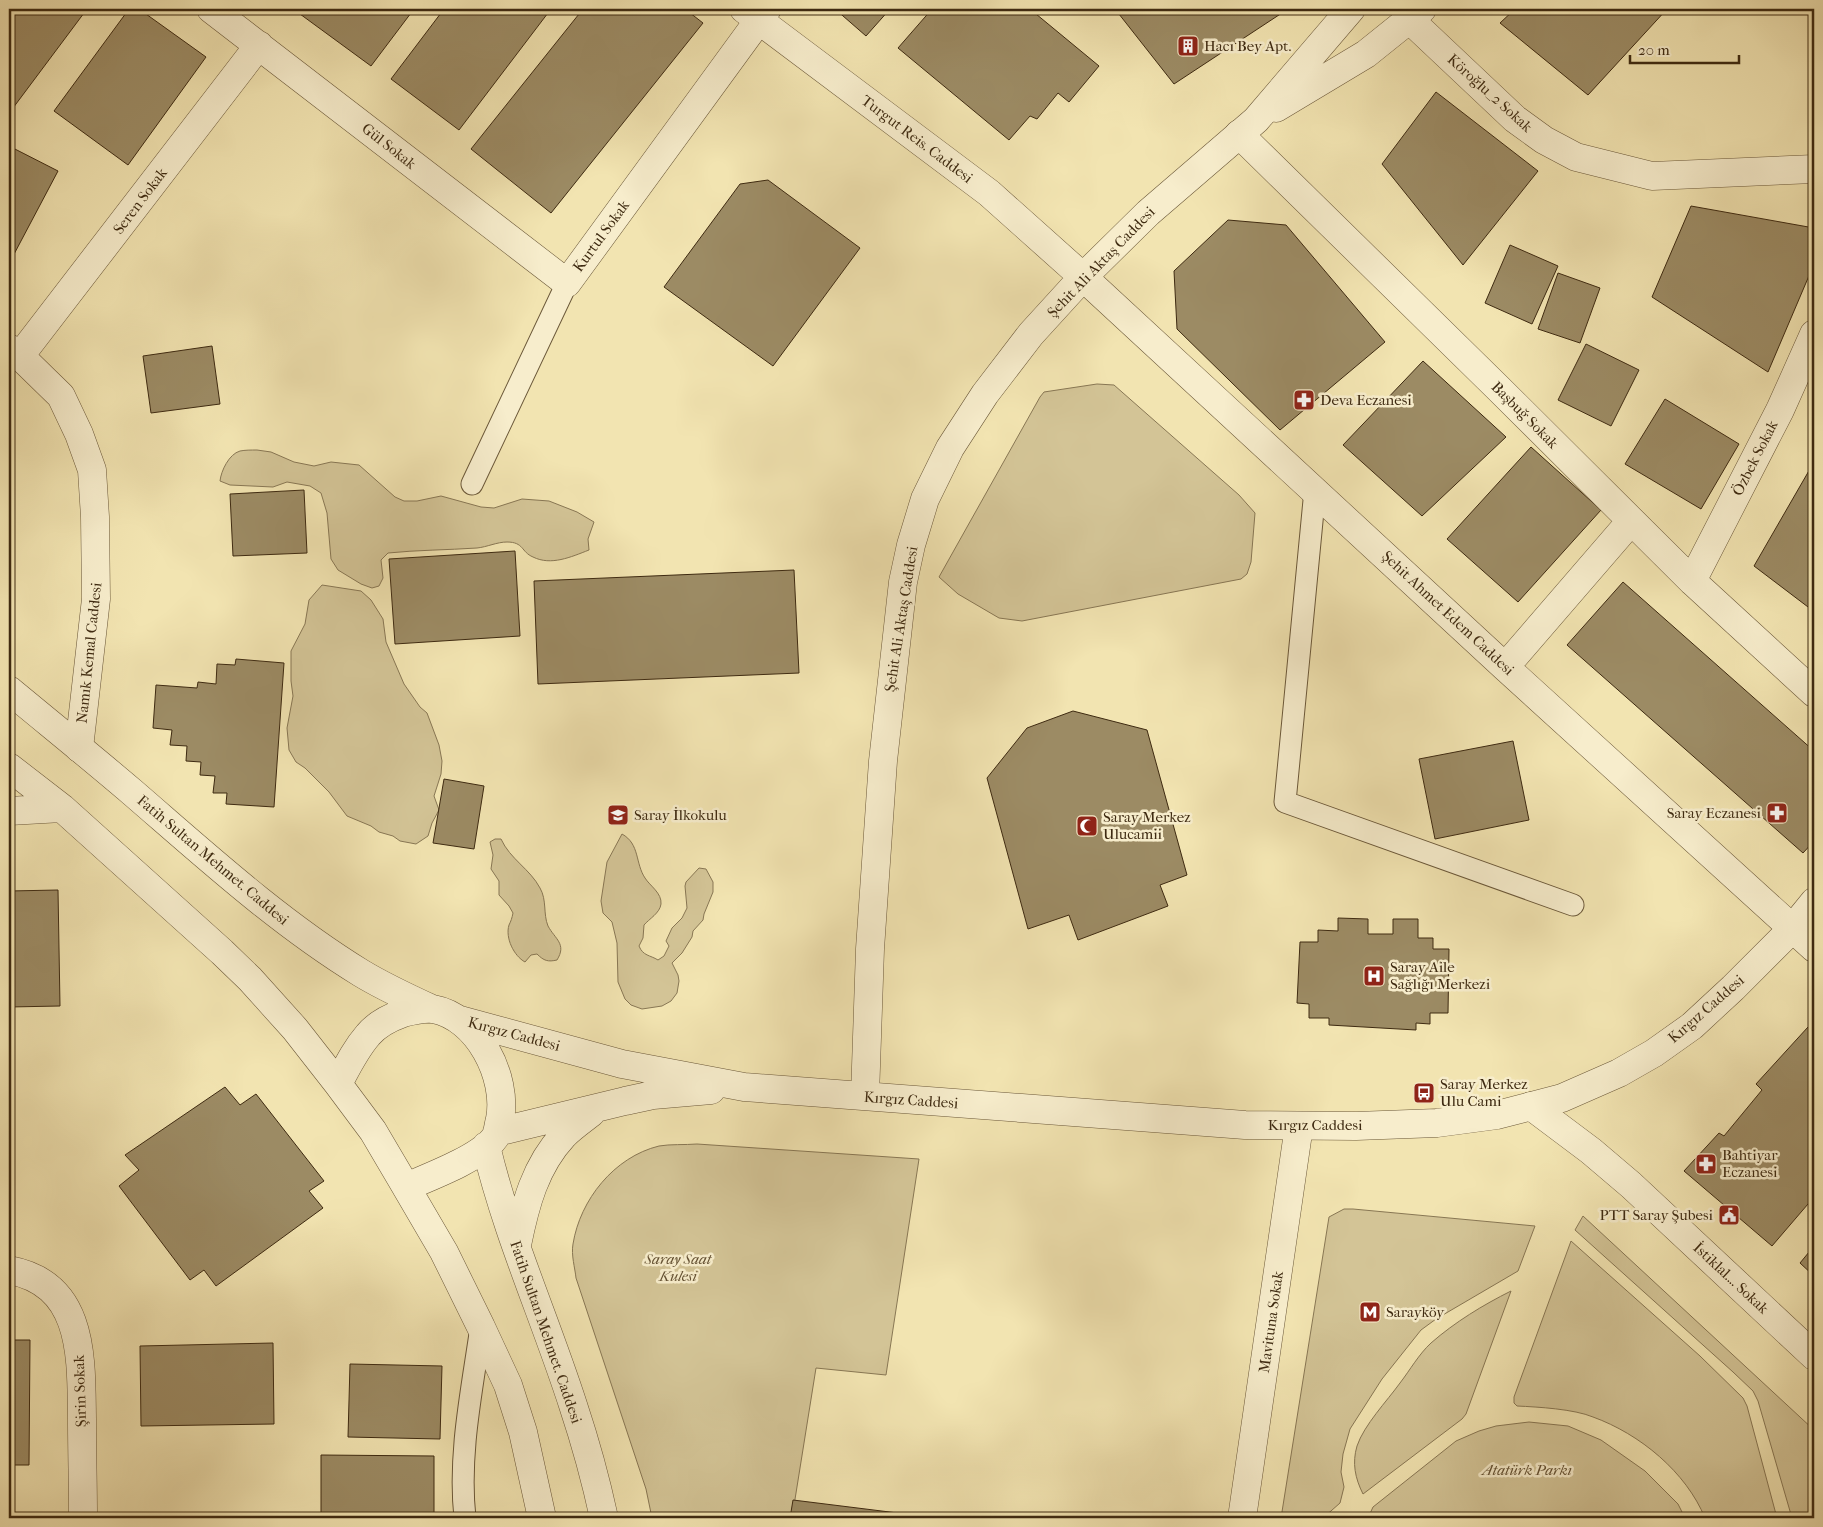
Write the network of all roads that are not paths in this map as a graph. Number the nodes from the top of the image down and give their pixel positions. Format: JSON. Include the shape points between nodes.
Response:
{"nodes":[{"id":1,"x":211,"y":9,"type":"edge"},
{"id":2,"x":1352,"y":9,"type":"edge"},
{"id":3,"x":756,"y":13,"type":"edge"},
{"id":4,"x":1416,"y":14,"type":"edge"},
{"id":5,"x":259,"y":45,"type":"junction"},
{"id":6,"x":1247,"y":127,"type":"junction"},
{"id":7,"x":1814,"y":169,"type":"edge"},
{"id":8,"x":1083,"y":277,"type":"junction"},
{"id":9,"x":567,"y":283,"type":"junction"},
{"id":10,"x":1814,"y":334,"type":"edge"},
{"id":11,"x":15,"y":352,"type":"edge"},
{"id":12,"x":472,"y":484,"type":"dead end"},
{"id":13,"x":1315,"y":490,"type":"junction"},
{"id":14,"x":1631,"y":520,"type":"junction"},
{"id":15,"x":1692,"y":581,"type":"junction"},
{"id":16,"x":1505,"y":667,"type":"junction"},
{"id":17,"x":9,"y":690,"type":"edge"},
{"id":18,"x":1814,"y":693,"type":"edge"},
{"id":19,"x":79,"y":748,"type":"junction"},
{"id":20,"x":9,"y":767,"type":"edge"},
{"id":21,"x":62,"y":808,"type":"junction"},
{"id":22,"x":9,"y":811,"type":"edge"},
{"id":23,"x":1814,"y":902,"type":"edge"},
{"id":24,"x":1573,"y":905,"type":"dead end"},
{"id":25,"x":1792,"y":928,"type":"junction"},
{"id":26,"x":1814,"y":948,"type":"edge"},
{"id":27,"x":432,"y":1009,"type":"junction"},
{"id":28,"x":460,"y":1020,"type":"junction"},
{"id":29,"x":338,"y":1084,"type":"junction"},
{"id":30,"x":744,"y":1087,"type":"junction"},
{"id":31,"x":865,"y":1096,"type":"junction"},
{"id":32,"x":599,"y":1106,"type":"junction"},
{"id":33,"x":1531,"y":1106,"type":"junction"},
{"id":34,"x":1299,"y":1126,"type":"junction"},
{"id":35,"x":492,"y":1139,"type":"junction"},
{"id":36,"x":406,"y":1187,"type":"junction"},
{"id":37,"x":517,"y":1247,"type":"junction"},
{"id":38,"x":9,"y":1270,"type":"edge"},
{"id":39,"x":482,"y":1327,"type":"junction"},
{"id":40,"x":1814,"y":1356,"type":"edge"},
{"id":41,"x":83,"y":1518,"type":"edge"},
{"id":42,"x":466,"y":1518,"type":"edge"},
{"id":43,"x":542,"y":1518,"type":"edge"},
{"id":44,"x":604,"y":1518,"type":"edge"},
{"id":45,"x":1242,"y":1518,"type":"edge"}],
"edges":[{"from":1,"to":5,"type":"street","name":"Gül Sokak"},
{"from":2,"to":6,"type":"street","name":"Şehit Ali Aktaş Caddesi"},
{"from":3,"to":8,"type":"street","name":"Turgut Reis. Caddesi","via":[[989,192]]},
{"from":3,"to":9,"type":"street","name":"Kurtul Sokak"},
{"from":4,"to":6,"type":"street","name":"Şehit Ali Aktaş Caddesi","via":[[1366,54]]},
{"from":4,"to":7,"type":"street","name":"Köroğlu_2 Sokak","via":[[1515,119],[1576,157],[1652,176]]},
{"from":5,"to":9,"type":"street","name":"Gül Sokak"},
{"from":5,"to":11,"type":"street","name":"Seren Sokak"},
{"from":6,"to":8,"type":"street","name":"Şehit Ali Aktaş Caddesi","via":[[1148,212]]},
{"from":6,"to":14,"type":"street","name":"Başbuğ Sokak","via":[[1498,388]]},
{"from":8,"to":13,"type":"street","name":"Şehit Ahmet Edem Caddesi"},
{"from":8,"to":31,"type":"street","name":"Şehit Ali Aktaş Caddesi","via":[[1031,334],[985,394],[950,448],[925,499],[911,545],[882,761],[870,948]]},
{"from":9,"to":12,"type":"lane","name":"Kurtul Sokak"},
{"from":10,"to":15,"type":"street","name":"Özbek Sokak","via":[[1780,410]]},
{"from":11,"to":19,"type":"street","name":"Namık Kemal Caddesi","via":[[61,396],[92,470],[96,599]]},
{"from":13,"to":16,"type":"street","name":"Şehit Ahmet Edem Caddesi"},
{"from":13,"to":24,"type":"lane","via":[[1285,802]]},
{"from":14,"to":15,"type":"street","name":"Başbuğ Sokak"},
{"from":14,"to":16,"type":"street"},
{"from":15,"to":18,"type":"street","name":"Başbuğ Sokak"},
{"from":16,"to":25,"type":"street","name":"Şehit Ahmet Edem Caddesi"},
{"from":17,"to":19,"type":"street","name":"Fatih Sultan Mehmet. Caddesi"},
{"from":19,"to":27,"type":"street","name":"Fatih Sultan Mehmet. Caddesi","via":[[197,850],[291,924],[361,973]]},
{"from":20,"to":21,"type":"street"},
{"from":21,"to":22,"type":"street"},
{"from":21,"to":29,"type":"street","via":[[222,952],[295,1028]]},
{"from":23,"to":25,"type":"street","name":"Kırgız Caddesi"},
{"from":25,"to":26,"type":"street","name":"Şehit Ahmet Edem Caddesi"},
{"from":25,"to":33,"type":"street","name":"Kırgız Caddesi","via":[[1692,1026],[1654,1053],[1619,1073]]},
{"from":27,"to":28,"type":"street","name":"Fatih Sultan Mehmet. Caddesi"},
{"from":27,"to":29,"type":"street","name":"Fatih Sultan Mehmet. Caddesi","via":[[387,1019],[368,1034]]},
{"from":28,"to":30,"type":"street","name":"Kırgız Caddesi","via":[[622,1064]]},
{"from":28,"to":35,"type":"street","name":"Fatih Sultan Mehmet. Caddesi","via":[[480,1041],[496,1069],[502,1107]]},
{"from":29,"to":36,"type":"street","via":[[373,1131]]},
{"from":30,"to":31,"type":"street","name":"Kırgız Caddesi"},
{"from":30,"to":32,"type":"street","name":"Kırgız Caddesi","via":[[653,1095]]},
{"from":31,"to":34,"type":"street","name":"Kırgız Caddesi"},
{"from":32,"to":35,"type":"street","name":"Kırgız Caddesi"},
{"from":32,"to":37,"type":"street","via":[[565,1134],[536,1175],[525,1206]]},
{"from":33,"to":34,"type":"street","name":"Kırgız Caddesi","via":[[1497,1115],[1437,1122]]},
{"from":33,"to":40,"type":"street","name":"İstiklal.... Sokak","via":[[1631,1185]]},
{"from":34,"to":45,"type":"street","name":"Mavituna Sokak"},
{"from":35,"to":36,"type":"street","via":[[456,1164]]},
{"from":35,"to":37,"type":"street","name":"Fatih Sultan Mehmet. Caddesi","via":[[491,1169]]},
{"from":36,"to":39,"type":"street"},
{"from":37,"to":44,"type":"street","name":"Fatih Sultan Mehmet. Caddesi","via":[[573,1406]]},
{"from":38,"to":41,"type":"street","name":"Şirin Sokak","via":[[36,1278],[60,1298],[75,1329],[81,1360]]},
{"from":39,"to":42,"type":"lane","via":[[464,1460]]},
{"from":39,"to":43,"type":"street","via":[[508,1385],[523,1432]]}]}
